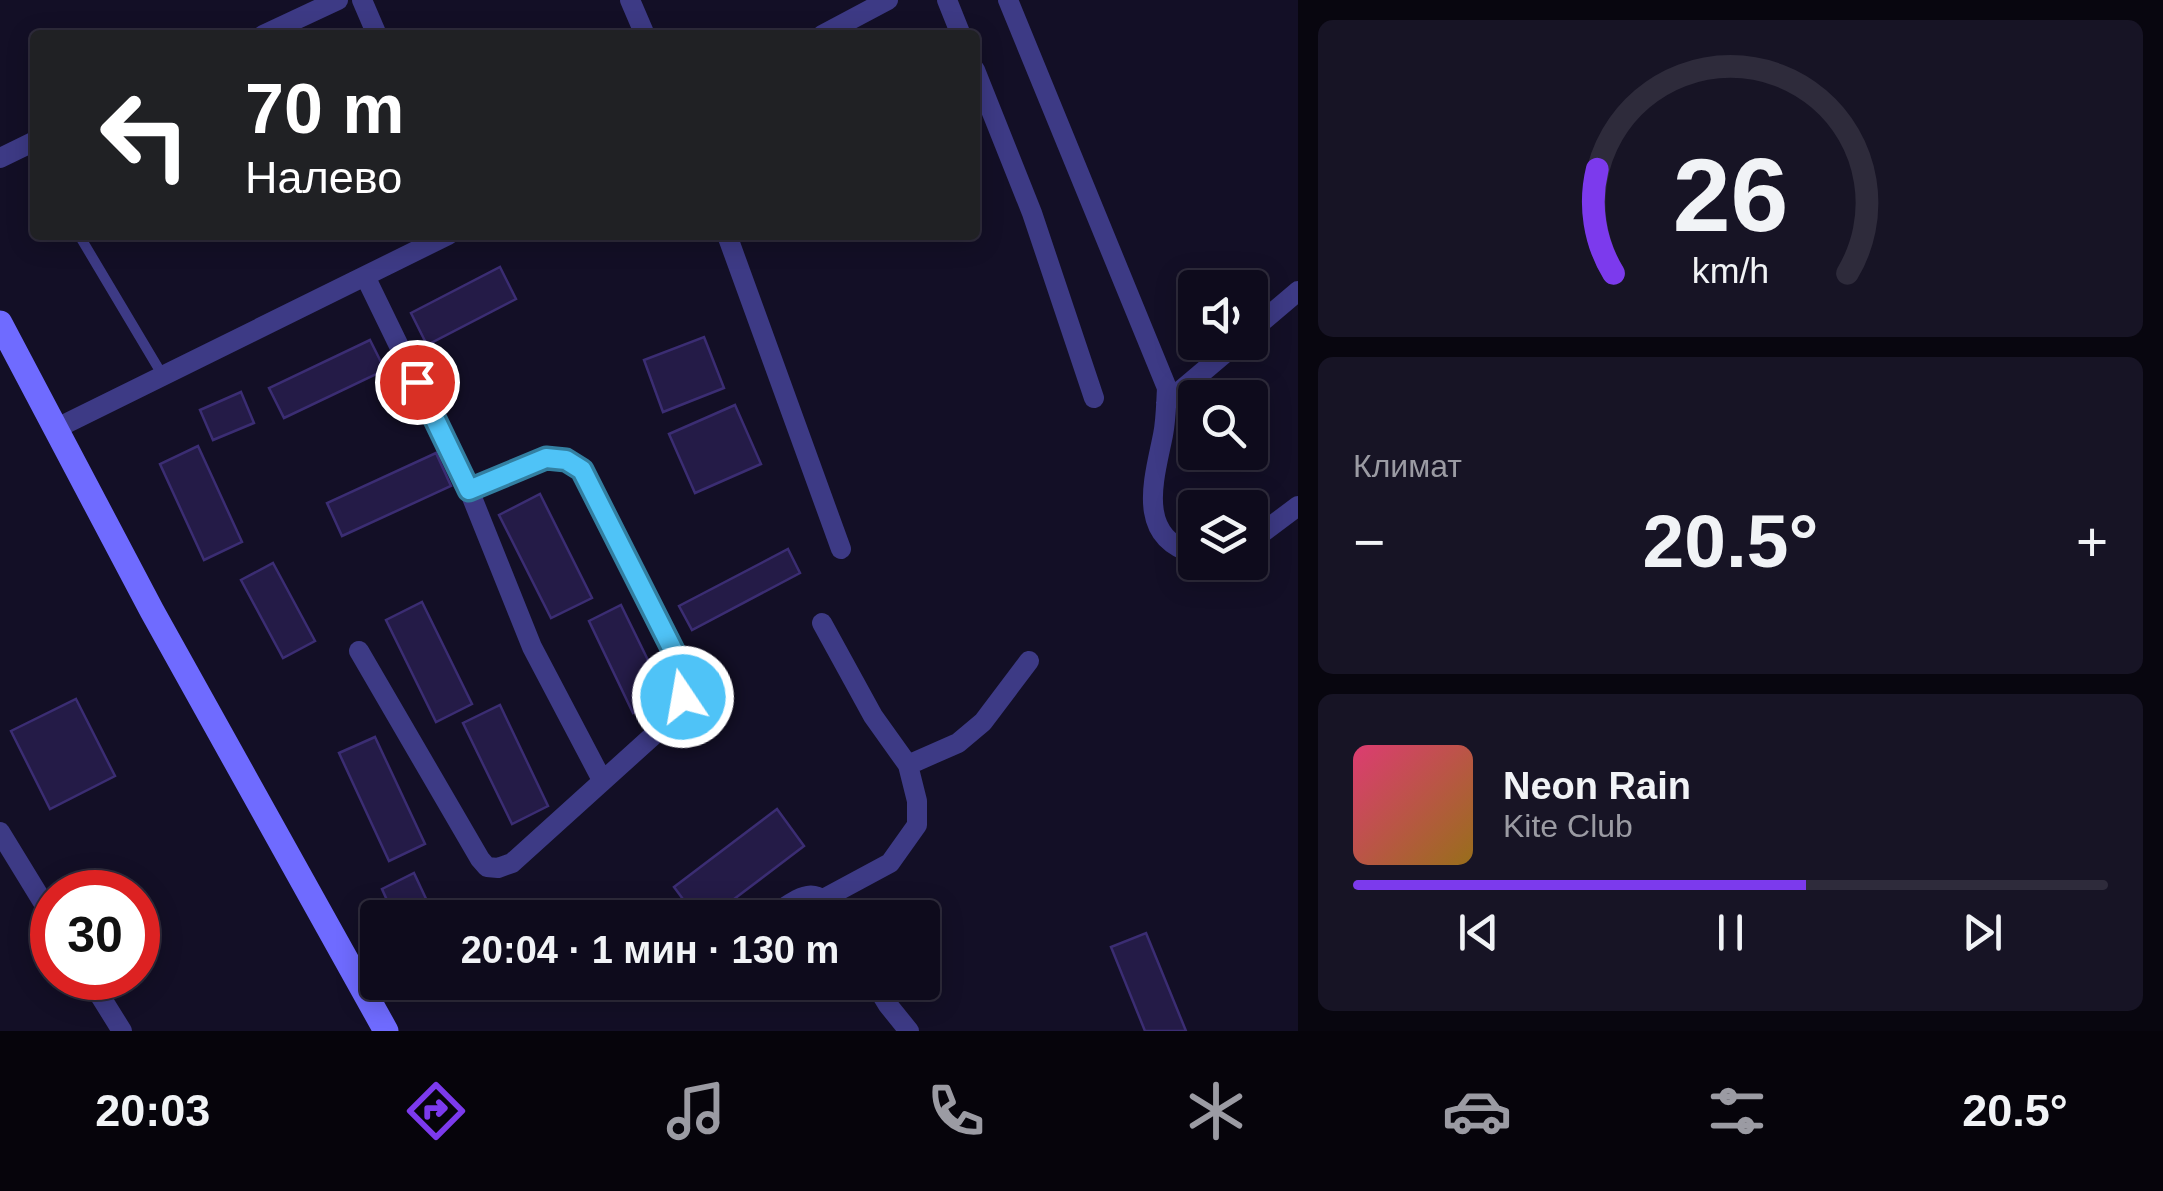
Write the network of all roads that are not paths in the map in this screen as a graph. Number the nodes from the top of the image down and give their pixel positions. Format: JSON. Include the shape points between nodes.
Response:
{"nodes":[{"id":1,"x":338,"y":0,"type":"edge"},
{"id":2,"x":362,"y":0,"type":"edge"},
{"id":3,"x":630,"y":0,"type":"edge"},
{"id":4,"x":888,"y":0,"type":"edge"},
{"id":5,"x":947,"y":0,"type":"edge"},
{"id":6,"x":1008,"y":0,"type":"edge"},
{"id":7,"x":274,"y":30,"type":"edge"},
{"id":8,"x":374,"y":30,"type":"edge"},
{"id":9,"x":643,"y":30,"type":"edge"},
{"id":10,"x":831,"y":30,"type":"edge"},
{"id":11,"x":959,"y":30,"type":"edge"},
{"id":12,"x":980,"y":82,"type":"edge"},
{"id":13,"x":30,"y":143,"type":"edge"},
{"id":14,"x":0,"y":158,"type":"edge"},
{"id":15,"x":82,"y":240,"type":"edge"},
{"id":16,"x":438,"y":240,"type":"edge"},
{"id":17,"x":730,"y":240,"type":"edge"},
{"id":18,"x":366,"y":276,"type":"junction"},
{"id":19,"x":1298,"y":292,"type":"edge"},
{"id":20,"x":1268,"y":317,"type":"edge"},
{"id":21,"x":0,"y":323,"type":"edge"},
{"id":22,"x":1217,"y":360,"type":"edge"},
{"id":23,"x":163,"y":376,"type":"junction"},
{"id":24,"x":1094,"y":398,"type":"dead end"},
{"id":25,"x":1166,"y":403,"type":"junction"},
{"id":26,"x":55,"y":428,"type":"junction"},
{"id":27,"x":469,"y":490,"type":"junction"},
{"id":28,"x":1298,"y":506,"type":"edge"},
{"id":29,"x":1268,"y":528,"type":"edge"},
{"id":30,"x":1178,"y":545,"type":"edge"},
{"id":31,"x":841,"y":549,"type":"dead end"},
{"id":32,"x":822,"y":623,"type":"dead end"},
{"id":33,"x":359,"y":651,"type":"dead end"},
{"id":34,"x":1029,"y":661,"type":"dead end"},
{"id":35,"x":908,"y":764,"type":"junction"},
{"id":36,"x":602,"y":780,"type":"junction"},
{"id":37,"x":0,"y":832,"type":"edge"},
{"id":38,"x":30,"y":881,"type":"edge"},
{"id":39,"x":825,"y":898,"type":"joint"},
{"id":40,"x":799,"y":900,"type":"edge"},
{"id":41,"x":103,"y":1000,"type":"edge"},
{"id":42,"x":885,"y":1000,"type":"edge"},
{"id":43,"x":122,"y":1031,"type":"edge"},
{"id":44,"x":386,"y":1031,"type":"edge"},
{"id":45,"x":908,"y":1031,"type":"edge"}],
"edges":[{"from":1,"to":7,"type":"street"},
{"from":2,"to":8,"type":"street"},
{"from":3,"to":9,"type":"street"},
{"from":4,"to":10,"type":"street"},
{"from":5,"to":11,"type":"street"},
{"from":6,"to":25,"type":"street","via":[[1167,388]]},
{"from":12,"to":24,"type":"street"},
{"from":13,"to":14,"type":"street"},
{"from":15,"to":23,"type":"lane"},
{"from":16,"to":18,"type":"street"},
{"from":17,"to":31,"type":"street"},
{"from":18,"to":23,"type":"street"},
{"from":18,"to":27,"type":"street"},
{"from":19,"to":20,"type":"street"},
{"from":21,"to":26,"type":"main road"},
{"from":22,"to":25,"type":"street"},
{"from":23,"to":26,"type":"street"},
{"from":25,"to":30,"type":"street","via":[[1153,510],[1162,534]]},
{"from":26,"to":44,"type":"main road"},
{"from":27,"to":36,"type":"street","via":[[532,647]]},
{"from":27,"to":36,"type":"street","via":[[546,458],[582,470],[682,668],[677,714]]},
{"from":28,"to":29,"type":"street"},
{"from":32,"to":35,"type":"street"},
{"from":33,"to":36,"type":"street","via":[[487,867],[512,863]]},
{"from":34,"to":35,"type":"street","via":[[983,722],[958,743]]},
{"from":35,"to":39,"type":"street","via":[[917,825],[890,863]]},
{"from":37,"to":38,"type":"street"},
{"from":39,"to":40,"type":"street"},
{"from":41,"to":43,"type":"street"},
{"from":42,"to":45,"type":"street"}]}
